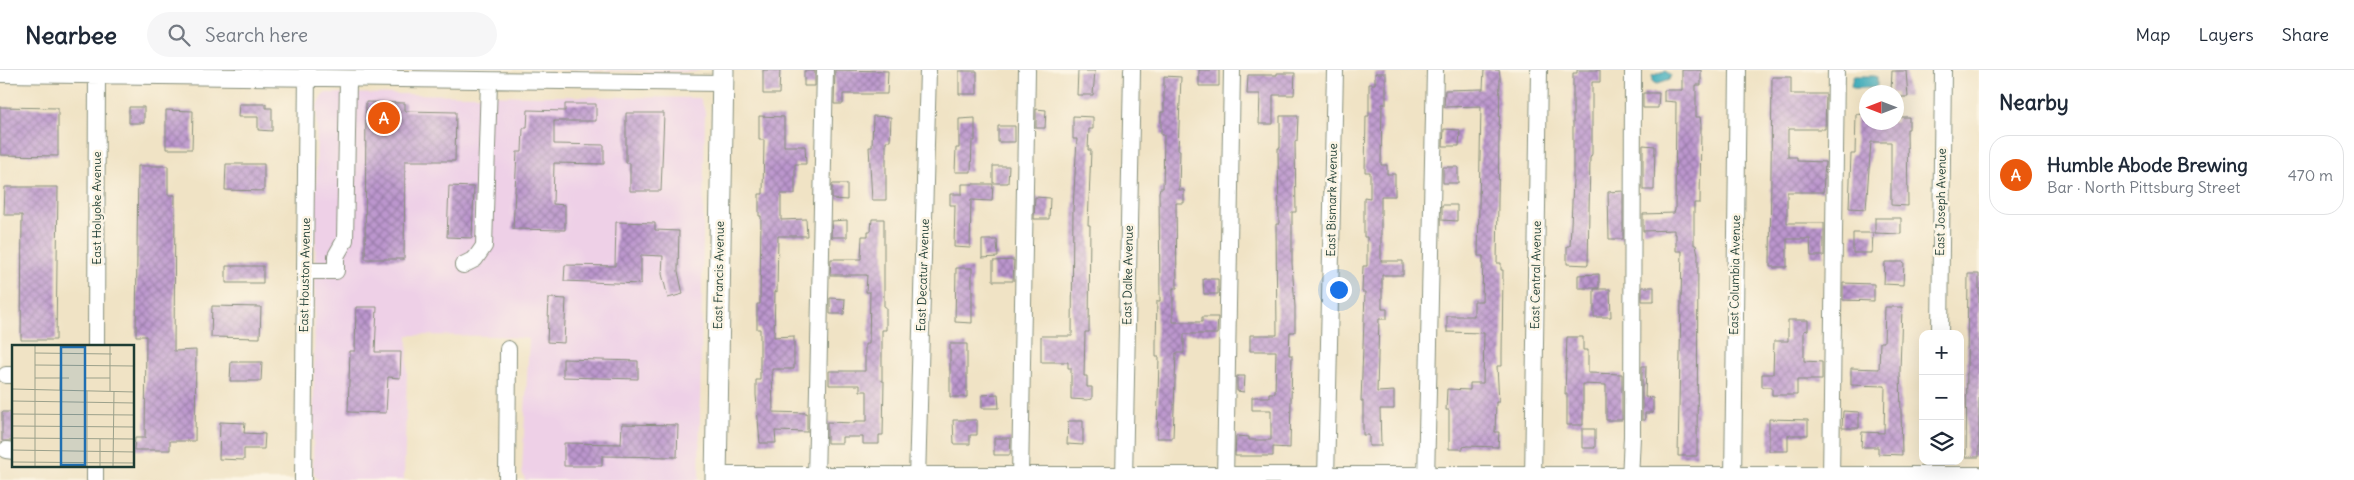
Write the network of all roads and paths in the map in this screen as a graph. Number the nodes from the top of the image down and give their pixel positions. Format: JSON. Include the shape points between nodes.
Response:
{"nodes":[{"id":1,"x":825,"y":70,"type":"edge"},
{"id":2,"x":928,"y":70,"type":"edge"},
{"id":3,"x":1027,"y":70,"type":"edge"},
{"id":4,"x":1132,"y":70,"type":"edge"},
{"id":5,"x":1232,"y":70,"type":"edge"},
{"id":6,"x":1335,"y":70,"type":"edge"},
{"id":7,"x":1435,"y":70,"type":"edge"},
{"id":8,"x":1539,"y":70,"type":"edge"},
{"id":9,"x":1633,"y":70,"type":"edge"},
{"id":10,"x":1738,"y":70,"type":"edge"},
{"id":11,"x":1836,"y":70,"type":"edge"},
{"id":12,"x":1943,"y":70,"type":"edge"},
{"id":13,"x":97,"y":73,"type":"edge"},
{"id":14,"x":0,"y":74,"type":"edge"},
{"id":15,"x":306,"y":74,"type":"edge"},
{"id":16,"x":514,"y":76,"type":"edge"},
{"id":17,"x":648,"y":76,"type":"edge"},
{"id":18,"x":722,"y":77,"type":"edge"},
{"id":19,"x":348,"y":80,"type":"junction"},
{"id":20,"x":489,"y":81,"type":"junction"},
{"id":21,"x":463,"y":265,"type":"dead end"},
{"id":22,"x":305,"y":271,"type":"junction"},
{"id":23,"x":1940,"y":330,"type":"edge"},
{"id":24,"x":96,"y":345,"type":"edge"},
{"id":25,"x":508,"y":349,"type":"dead end"},
{"id":26,"x":1938,"y":472,"type":"edge"},
{"id":27,"x":1979,"y":475,"type":"edge"},
{"id":28,"x":716,"y":477,"type":"edge"},
{"id":29,"x":917,"y":477,"type":"edge"},
{"id":30,"x":1020,"y":477,"type":"edge"},
{"id":31,"x":1124,"y":477,"type":"edge"},
{"id":32,"x":1225,"y":477,"type":"edge"},
{"id":33,"x":1326,"y":477,"type":"edge"},
{"id":34,"x":1426,"y":477,"type":"edge"},
{"id":35,"x":749,"y":478,"type":"edge"},
{"id":36,"x":816,"y":478,"type":"edge"},
{"id":37,"x":1533,"y":478,"type":"edge"},
{"id":38,"x":1630,"y":478,"type":"edge"},
{"id":39,"x":1733,"y":478,"type":"edge"},
{"id":40,"x":1831,"y":478,"type":"edge"},
{"id":41,"x":303,"y":480,"type":"edge"},
{"id":42,"x":506,"y":480,"type":"edge"}],
"edges":[{"from":1,"to":36,"type":"street"},
{"from":2,"to":29,"type":"street","name":"East Decatur Avenue"},
{"from":3,"to":30,"type":"street"},
{"from":4,"to":31,"type":"street","name":"East Dalke Avenue"},
{"from":5,"to":32,"type":"street"},
{"from":6,"to":33,"type":"street","name":"East Bismark Avenue"},
{"from":7,"to":34,"type":"street"},
{"from":8,"to":37,"type":"street","name":"East Central Avenue"},
{"from":9,"to":38,"type":"street"},
{"from":10,"to":39,"type":"street","name":"East Columbia Avenue"},
{"from":11,"to":40,"type":"street"},
{"from":12,"to":23,"type":"street","name":"East Joseph Avenue"},
{"from":13,"to":14,"type":"street"},
{"from":13,"to":15,"type":"street"},
{"from":13,"to":24,"type":"street","name":"East Holyoke Avenue"},
{"from":15,"to":19,"type":"street"},
{"from":15,"to":22,"type":"street","name":"East Houston Avenue"},
{"from":16,"to":17,"type":"street"},
{"from":16,"to":20,"type":"street"},
{"from":17,"to":18,"type":"street"},
{"from":18,"to":28,"type":"main road","name":"East Francis Avenue"},
{"from":19,"to":20,"type":"street"},
{"from":19,"to":22,"type":"street","via":[[345,240],[336,256],[336,271]]},
{"from":20,"to":21,"type":"street","via":[[484,246],[474,259]]},
{"from":22,"to":41,"type":"street","name":"East Houston Avenue"},
{"from":25,"to":42,"type":"street"},
{"from":26,"to":27,"type":"street"},
{"from":26,"to":40,"type":"street"},
{"from":28,"to":35,"type":"street"},
{"from":29,"to":30,"type":"street"},
{"from":29,"to":36,"type":"street"},
{"from":30,"to":31,"type":"street"},
{"from":31,"to":32,"type":"street"},
{"from":32,"to":33,"type":"street"},
{"from":33,"to":34,"type":"street"},
{"from":34,"to":37,"type":"street"},
{"from":35,"to":36,"type":"street"},
{"from":37,"to":38,"type":"street"},
{"from":38,"to":39,"type":"street"},
{"from":39,"to":40,"type":"street"}]}
